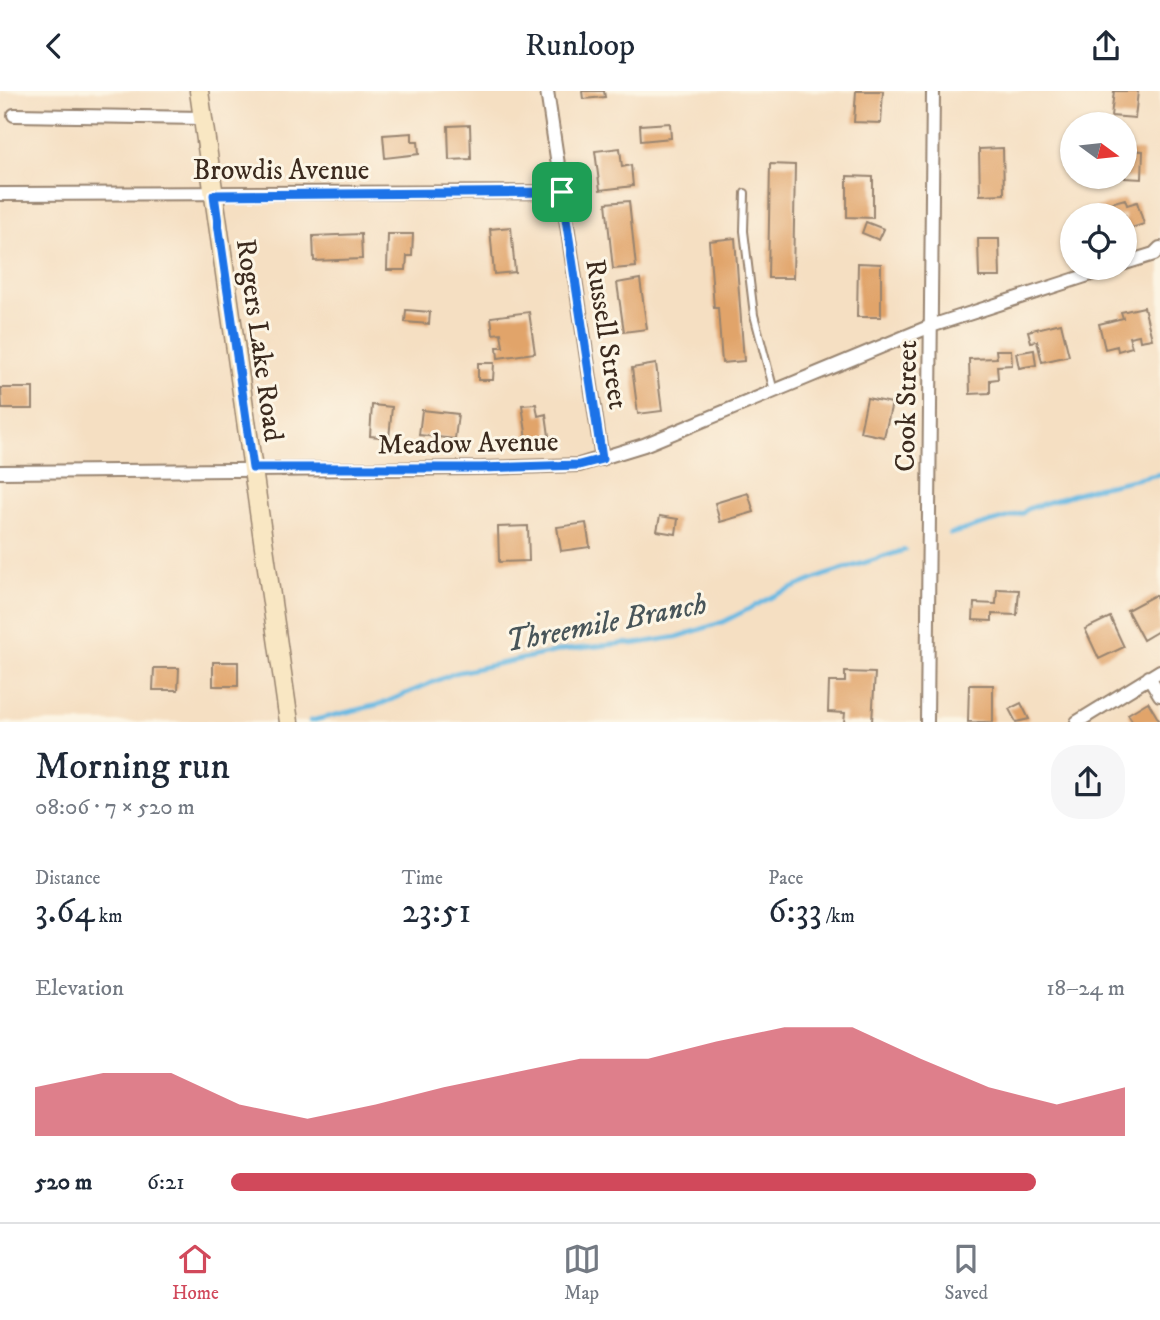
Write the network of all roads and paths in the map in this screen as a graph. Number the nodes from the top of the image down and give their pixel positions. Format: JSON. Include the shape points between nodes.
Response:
{"nodes":[{"id":1,"x":199,"y":91,"type":"edge"},
{"id":2,"x":547,"y":91,"type":"edge"},
{"id":3,"x":933,"y":91,"type":"edge"},
{"id":4,"x":14,"y":115,"type":"dead end"},
{"id":5,"x":203,"y":118,"type":"junction"},
{"id":6,"x":562,"y":192,"type":"junction"},
{"id":7,"x":745,"y":193,"type":"dead end"},
{"id":8,"x":0,"y":194,"type":"edge"},
{"id":9,"x":214,"y":195,"type":"junction"},
{"id":10,"x":1160,"y":248,"type":"edge"},
{"id":11,"x":1137,"y":259,"type":"edge"},
{"id":12,"x":1073,"y":280,"type":"edge"},
{"id":13,"x":931,"y":326,"type":"junction"},
{"id":14,"x":774,"y":391,"type":"junction"},
{"id":15,"x":602,"y":459,"type":"junction"},
{"id":16,"x":253,"y":468,"type":"junction"},
{"id":17,"x":0,"y":471,"type":"edge"},
{"id":18,"x":1154,"y":674,"type":"edge"},
{"id":19,"x":1160,"y":695,"type":"edge"},
{"id":20,"x":289,"y":722,"type":"edge"},
{"id":21,"x":926,"y":722,"type":"edge"},
{"id":22,"x":1077,"y":722,"type":"edge"}],
"edges":[{"from":1,"to":5,"type":"main road","name":"Rogers Lake Road"},
{"from":2,"to":6,"type":"street","name":"Russell Street"},
{"from":3,"to":13,"type":"street","name":"Cook Street"},
{"from":4,"to":5,"type":"street"},
{"from":5,"to":9,"type":"main road","name":"Rogers Lake Road"},
{"from":6,"to":9,"type":"street","name":"Browdis Avenue"},
{"from":6,"to":15,"type":"street","name":"Russell Street"},
{"from":7,"to":14,"type":"lane","via":[[744,231],[754,315]]},
{"from":8,"to":9,"type":"street","name":"Browdis Avenue"},
{"from":9,"to":16,"type":"main road","name":"Rogers Lake Road"},
{"from":10,"to":11,"type":"street"},
{"from":12,"to":13,"type":"street","name":"Meadow Avenue"},
{"from":13,"to":14,"type":"street","name":"Meadow Avenue"},
{"from":13,"to":21,"type":"street","name":"Cook Street"},
{"from":14,"to":15,"type":"street","name":"Meadow Avenue"},
{"from":15,"to":16,"type":"street","name":"Meadow Avenue","via":[[579,465],[481,468]]},
{"from":16,"to":17,"type":"street","name":"Meadow Avenue"},
{"from":16,"to":20,"type":"main road","name":"Rogers Lake Road"},
{"from":18,"to":19,"type":"street"},
{"from":18,"to":22,"type":"street"}]}
